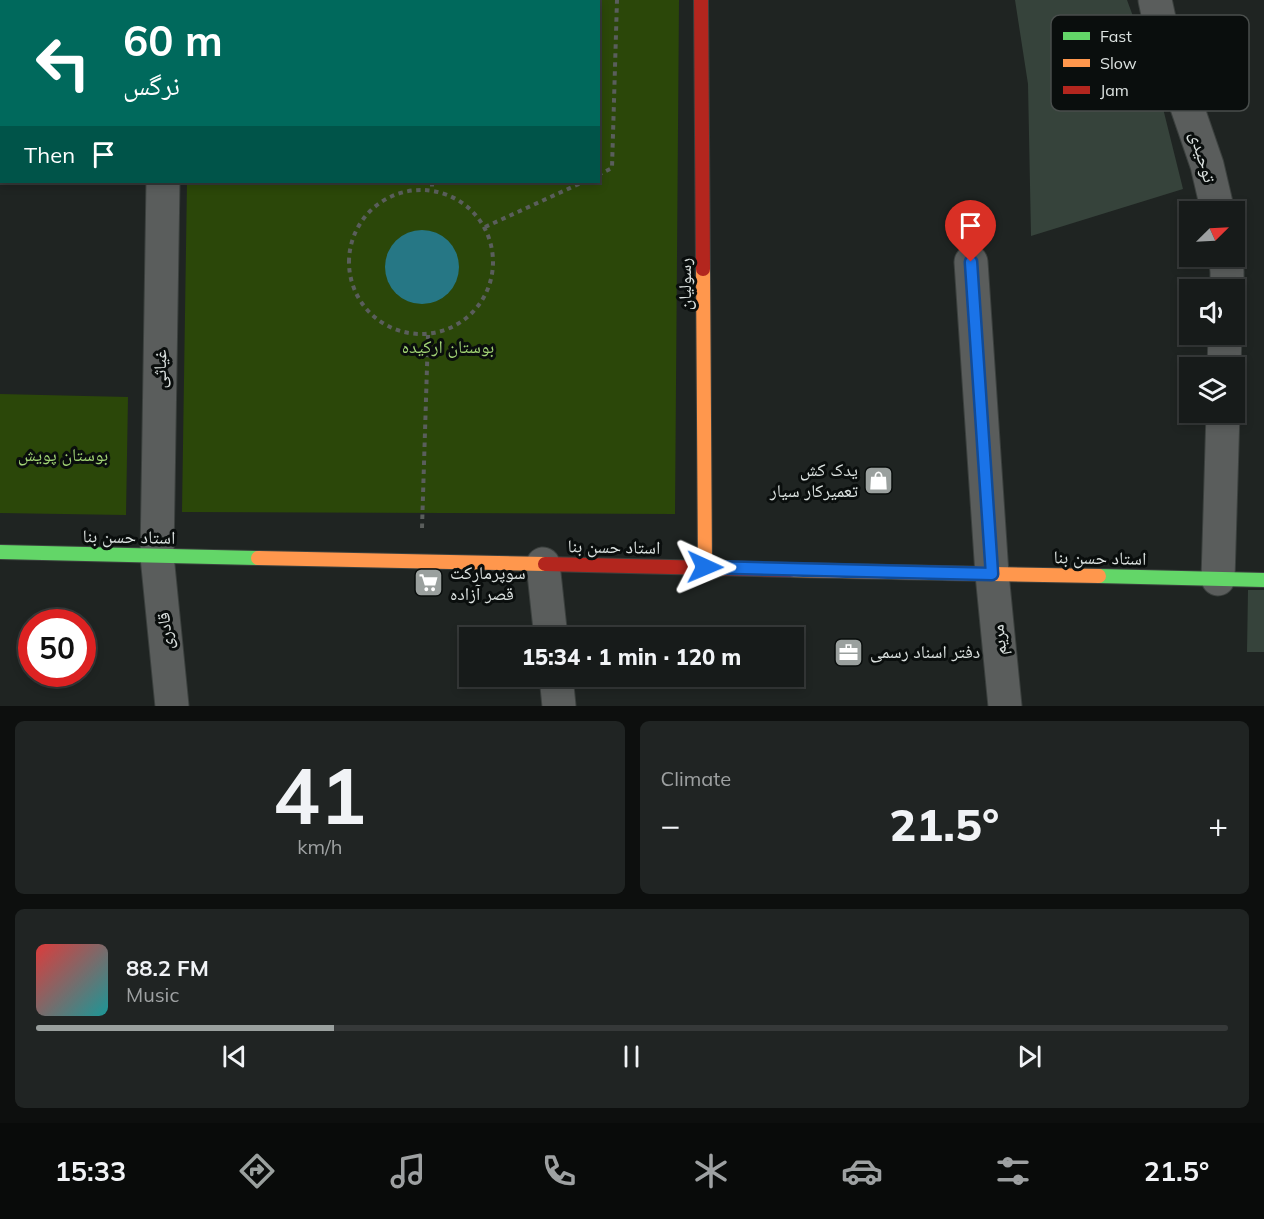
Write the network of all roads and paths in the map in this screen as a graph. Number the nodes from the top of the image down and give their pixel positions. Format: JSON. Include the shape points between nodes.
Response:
{"nodes":[{"id":1,"x":617,"y":0,"type":"edge"},
{"id":2,"x":701,"y":0,"type":"edge"},
{"id":3,"x":1155,"y":0,"type":"edge"},
{"id":4,"x":1158,"y":15,"type":"edge"},
{"id":5,"x":1189,"y":111,"type":"edge"},
{"id":6,"x":600,"y":173,"type":"edge"},
{"id":7,"x":163,"y":183,"type":"edge"},
{"id":8,"x":432,"y":183,"type":"edge"},
{"id":9,"x":581,"y":183,"type":"edge"},
{"id":10,"x":432,"y":190,"type":"junction"},
{"id":11,"x":1216,"y":201,"type":"edge"},
{"id":12,"x":485,"y":226,"type":"junction"},
{"id":13,"x":971,"y":262,"type":"dead end"},
{"id":14,"x":428,"y":335,"type":"junction"},
{"id":15,"x":1223,"y":423,"type":"edge"},
{"id":16,"x":0,"y":552,"type":"edge"},
{"id":17,"x":157,"y":555,"type":"junction"},
{"id":18,"x":421,"y":561,"type":"junction"},
{"id":19,"x":543,"y":564,"type":"junction"},
{"id":20,"x":705,"y":567,"type":"junction"},
{"id":21,"x":992,"y":574,"type":"junction"},
{"id":22,"x":1218,"y":579,"type":"junction"},
{"id":23,"x":1264,"y":580,"type":"edge"},
{"id":24,"x":550,"y":627,"type":"edge"},
{"id":25,"x":557,"y":687,"type":"edge"},
{"id":26,"x":172,"y":706,"type":"edge"},
{"id":27,"x":559,"y":706,"type":"edge"},
{"id":28,"x":1005,"y":706,"type":"edge"}],
"edges":[{"from":1,"to":6,"type":"path","via":[[612,168]]},
{"from":2,"to":20,"type":"main road","name":"رسولیان"},
{"from":3,"to":4,"type":"street","name":"توحیدی"},
{"from":5,"to":11,"type":"street","name":"توحیدی"},
{"from":7,"to":17,"type":"street","name":"غیاثی"},
{"from":8,"to":10,"type":"path"},
{"from":9,"to":12,"type":"path"},
{"from":10,"to":12,"type":"path","via":[[471,209]]},
{"from":10,"to":14,"type":"path","via":[[408,191],[385,199],[366,215],[354,236],[349,260],[352,284],[364,306],[381,323],[404,333]]},
{"from":12,"to":14,"type":"path","via":[[493,249],[493,273],[486,296],[471,315],[452,328]]},
{"from":13,"to":21,"type":"street","name":"مریم"},
{"from":14,"to":18,"type":"path"},
{"from":15,"to":22,"type":"street"},
{"from":16,"to":17,"type":"main road","name":"استاد حسن بنا"},
{"from":17,"to":18,"type":"main road","name":"استاد حسن بنا"},
{"from":17,"to":26,"type":"street","name":"قادری"},
{"from":18,"to":19,"type":"main road","name":"استاد حسن بنا"},
{"from":19,"to":20,"type":"main road","name":"استاد حسن بنا"},
{"from":19,"to":24,"type":"street"},
{"from":20,"to":21,"type":"main road","name":"استاد حسن بنا"},
{"from":21,"to":22,"type":"main road","name":"استاد حسن بنا"},
{"from":21,"to":28,"type":"street","name":"مریم"},
{"from":22,"to":23,"type":"main road","name":"استاد حسن بنا"},
{"from":25,"to":27,"type":"street"}]}
